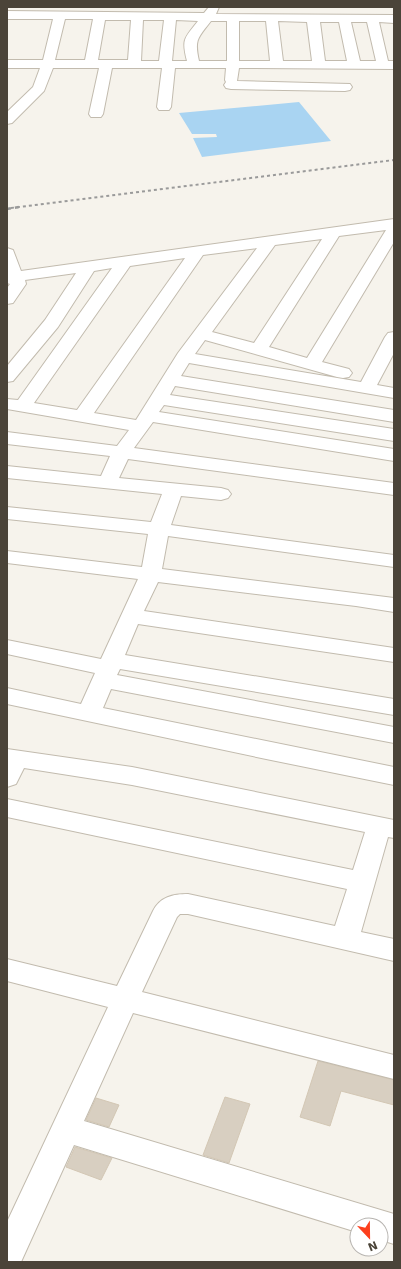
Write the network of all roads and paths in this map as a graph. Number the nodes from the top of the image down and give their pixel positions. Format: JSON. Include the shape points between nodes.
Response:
{"nodes":[{"id":1,"x":215,"y":7,"type":"edge"},
{"id":2,"x":261,"y":7,"type":"edge"},
{"id":3,"x":303,"y":7,"type":"edge"},
{"id":4,"x":380,"y":7,"type":"edge"},
{"id":5,"x":394,"y":8,"type":"edge"},
{"id":6,"x":157,"y":12,"type":"edge"},
{"id":7,"x":178,"y":14,"type":"edge"},
{"id":8,"x":342,"y":14,"type":"edge"},
{"id":9,"x":7,"y":15,"type":"edge"},
{"id":10,"x":60,"y":16,"type":"junction"},
{"id":11,"x":100,"y":16,"type":"junction"},
{"id":12,"x":137,"y":17,"type":"junction"},
{"id":13,"x":207,"y":17,"type":"junction"},
{"id":14,"x":233,"y":17,"type":"junction"},
{"id":15,"x":254,"y":17,"type":"junction"},
{"id":16,"x":272,"y":17,"type":"junction"},
{"id":17,"x":296,"y":18,"type":"junction"},
{"id":18,"x":312,"y":18,"type":"junction"},
{"id":19,"x":372,"y":19,"type":"junction"},
{"id":20,"x":394,"y":19,"type":"edge"},
{"id":21,"x":7,"y":64,"type":"edge"},
{"id":22,"x":48,"y":64,"type":"junction"},
{"id":23,"x":91,"y":64,"type":"junction"},
{"id":24,"x":106,"y":64,"type":"junction"},
{"id":25,"x":134,"y":64,"type":"junction"},
{"id":26,"x":167,"y":64,"type":"junction"},
{"id":27,"x":194,"y":65,"type":"junction"},
{"id":28,"x":233,"y":65,"type":"junction"},
{"id":29,"x":277,"y":65,"type":"junction"},
{"id":30,"x":319,"y":65,"type":"junction"},
{"id":31,"x":354,"y":65,"type":"junction"},
{"id":32,"x":388,"y":65,"type":"edge"},
{"id":33,"x":231,"y":85,"type":"junction"},
{"id":34,"x":345,"y":87,"type":"dead end"},
{"id":35,"x":229,"y":100,"type":"dead end"},
{"id":36,"x":164,"y":107,"type":"dead end"},
{"id":37,"x":96,"y":114,"type":"dead end"},
{"id":38,"x":7,"y":120,"type":"edge"},
{"id":39,"x":394,"y":224,"type":"edge"},
{"id":40,"x":394,"y":229,"type":"edge"},
{"id":41,"x":334,"y":232,"type":"junction"},
{"id":42,"x":270,"y":241,"type":"junction"},
{"id":43,"x":198,"y":251,"type":"junction"},
{"id":44,"x":7,"y":253,"type":"edge"},
{"id":45,"x":125,"y":261,"type":"junction"},
{"id":46,"x":88,"y":266,"type":"junction"},
{"id":47,"x":11,"y":278,"type":"edge"},
{"id":48,"x":7,"y":299,"type":"edge"},
{"id":49,"x":201,"y":334,"type":"junction"},
{"id":50,"x":394,"y":337,"type":"edge"},
{"id":51,"x":259,"y":349,"type":"junction"},
{"id":52,"x":184,"y":357,"type":"junction"},
{"id":53,"x":312,"y":363,"type":"junction"},
{"id":54,"x":7,"y":377,"type":"edge"},
{"id":55,"x":170,"y":380,"type":"junction"},
{"id":56,"x":367,"y":385,"type":"junction"},
{"id":57,"x":394,"y":393,"type":"edge"},
{"id":58,"x":158,"y":399,"type":"junction"},
{"id":59,"x":15,"y":405,"type":"edge"},
{"id":60,"x":82,"y":416,"type":"junction"},
{"id":61,"x":394,"y":416,"type":"edge"},
{"id":62,"x":144,"y":421,"type":"junction"},
{"id":63,"x":394,"y":435,"type":"edge"},
{"id":64,"x":7,"y":438,"type":"edge"},
{"id":65,"x":121,"y":452,"type":"junction"},
{"id":66,"x":394,"y":455,"type":"edge"},
{"id":67,"x":7,"y":472,"type":"edge"},
{"id":68,"x":107,"y":483,"type":"junction"},
{"id":69,"x":174,"y":489,"type":"junction"},
{"id":70,"x":394,"y":489,"type":"edge"},
{"id":71,"x":221,"y":494,"type":"dead end"},
{"id":72,"x":7,"y":513,"type":"edge"},
{"id":73,"x":159,"y":529,"type":"junction"},
{"id":74,"x":7,"y":557,"type":"edge"},
{"id":75,"x":394,"y":561,"type":"edge"},
{"id":76,"x":150,"y":574,"type":"junction"},
{"id":77,"x":394,"y":605,"type":"edge"},
{"id":78,"x":131,"y":616,"type":"junction"},
{"id":79,"x":7,"y":647,"type":"edge"},
{"id":80,"x":394,"y":655,"type":"edge"},
{"id":81,"x":108,"y":669,"type":"junction"},
{"id":82,"x":7,"y":696,"type":"edge"},
{"id":83,"x":394,"y":707,"type":"edge"},
{"id":84,"x":89,"y":713,"type":"junction"},
{"id":85,"x":394,"y":735,"type":"edge"},
{"id":86,"x":10,"y":765,"type":"edge"},
{"id":87,"x":394,"y":776,"type":"edge"},
{"id":88,"x":7,"y":808,"type":"edge"},
{"id":89,"x":386,"y":827,"type":"edge"},
{"id":90,"x":362,"y":882,"type":"junction"},
{"id":91,"x":345,"y":939,"type":"junction"},
{"id":92,"x":394,"y":950,"type":"edge"},
{"id":93,"x":9,"y":975,"type":"edge"},
{"id":94,"x":125,"y":1000,"type":"junction"},
{"id":95,"x":394,"y":1067,"type":"edge"},
{"id":96,"x":66,"y":1129,"type":"junction"},
{"id":97,"x":394,"y":1229,"type":"edge"},
{"id":98,"x":7,"y":1257,"type":"edge"}],
"edges":[{"from":1,"to":13,"type":"street"},
{"from":2,"to":15,"type":"street"},
{"from":3,"to":17,"type":"street"},
{"from":4,"to":5,"type":"street"},
{"from":6,"to":7,"type":"street"},
{"from":6,"to":12,"type":"street"},
{"from":7,"to":13,"type":"street"},
{"from":7,"to":26,"type":"street"},
{"from":8,"to":18,"type":"street"},
{"from":8,"to":19,"type":"street"},
{"from":8,"to":31,"type":"street"},
{"from":9,"to":10,"type":"street"},
{"from":10,"to":11,"type":"street"},
{"from":10,"to":22,"type":"street"},
{"from":11,"to":12,"type":"street"},
{"from":11,"to":23,"type":"street"},
{"from":12,"to":25,"type":"street"},
{"from":13,"to":14,"type":"street"},
{"from":13,"to":27,"type":"street","via":[[190,40]]},
{"from":14,"to":15,"type":"street"},
{"from":14,"to":28,"type":"street"},
{"from":15,"to":16,"type":"street"},
{"from":16,"to":17,"type":"street"},
{"from":16,"to":29,"type":"street"},
{"from":17,"to":18,"type":"street"},
{"from":18,"to":30,"type":"street"},
{"from":19,"to":20,"type":"street"},
{"from":19,"to":32,"type":"street"},
{"from":21,"to":22,"type":"street"},
{"from":22,"to":23,"type":"street"},
{"from":22,"to":38,"type":"street","via":[[39,88]]},
{"from":23,"to":24,"type":"street"},
{"from":24,"to":25,"type":"street"},
{"from":24,"to":37,"type":"street"},
{"from":25,"to":26,"type":"street"},
{"from":26,"to":27,"type":"street"},
{"from":26,"to":36,"type":"street"},
{"from":27,"to":28,"type":"street"},
{"from":28,"to":29,"type":"street"},
{"from":28,"to":33,"type":"street"},
{"from":29,"to":30,"type":"street"},
{"from":30,"to":31,"type":"street"},
{"from":31,"to":32,"type":"street"},
{"from":33,"to":34,"type":"street"},
{"from":33,"to":35,"type":"street"},
{"from":39,"to":41,"type":"street"},
{"from":40,"to":53,"type":"street"},
{"from":41,"to":42,"type":"street"},
{"from":41,"to":51,"type":"street"},
{"from":42,"to":43,"type":"street"},
{"from":42,"to":49,"type":"street"},
{"from":43,"to":45,"type":"street"},
{"from":43,"to":60,"type":"street"},
{"from":44,"to":47,"type":"street"},
{"from":45,"to":46,"type":"street"},
{"from":45,"to":59,"type":"street","via":[[92,309]]},
{"from":46,"to":47,"type":"street"},
{"from":46,"to":54,"type":"street","via":[[52,323]]},
{"from":47,"to":48,"type":"street","via":[[18,284]]},
{"from":49,"to":51,"type":"street"},
{"from":49,"to":52,"type":"street"},
{"from":50,"to":56,"type":"street"},
{"from":51,"to":53,"type":"street"},
{"from":52,"to":55,"type":"street"},
{"from":52,"to":56,"type":"street"},
{"from":53,"to":56,"type":"street"},
{"from":55,"to":58,"type":"street"},
{"from":55,"to":61,"type":"street"},
{"from":56,"to":57,"type":"street"},
{"from":58,"to":62,"type":"street"},
{"from":58,"to":63,"type":"street"},
{"from":59,"to":60,"type":"street"},
{"from":60,"to":62,"type":"street"},
{"from":62,"to":65,"type":"street"},
{"from":62,"to":66,"type":"street"},
{"from":64,"to":65,"type":"street"},
{"from":65,"to":68,"type":"street"},
{"from":65,"to":70,"type":"street"},
{"from":67,"to":68,"type":"street"},
{"from":68,"to":69,"type":"street"},
{"from":69,"to":71,"type":"street"},
{"from":69,"to":73,"type":"street"},
{"from":72,"to":73,"type":"street"},
{"from":73,"to":75,"type":"street"},
{"from":73,"to":76,"type":"street"},
{"from":74,"to":76,"type":"street"},
{"from":76,"to":77,"type":"street"},
{"from":76,"to":78,"type":"street"},
{"from":78,"to":80,"type":"street"},
{"from":78,"to":81,"type":"street"},
{"from":79,"to":81,"type":"street"},
{"from":81,"to":83,"type":"street"},
{"from":81,"to":84,"type":"street"},
{"from":81,"to":85,"type":"street"},
{"from":82,"to":84,"type":"street"},
{"from":84,"to":87,"type":"street"},
{"from":86,"to":89,"type":"street","via":[[132,776]]},
{"from":88,"to":90,"type":"street"},
{"from":89,"to":90,"type":"street"},
{"from":90,"to":91,"type":"street"},
{"from":91,"to":92,"type":"street"},
{"from":91,"to":94,"type":"street","via":[[188,904],[170,906]]},
{"from":93,"to":94,"type":"street"},
{"from":94,"to":95,"type":"street"},
{"from":94,"to":96,"type":"street"},
{"from":96,"to":97,"type":"street"},
{"from":96,"to":98,"type":"street"}]}
